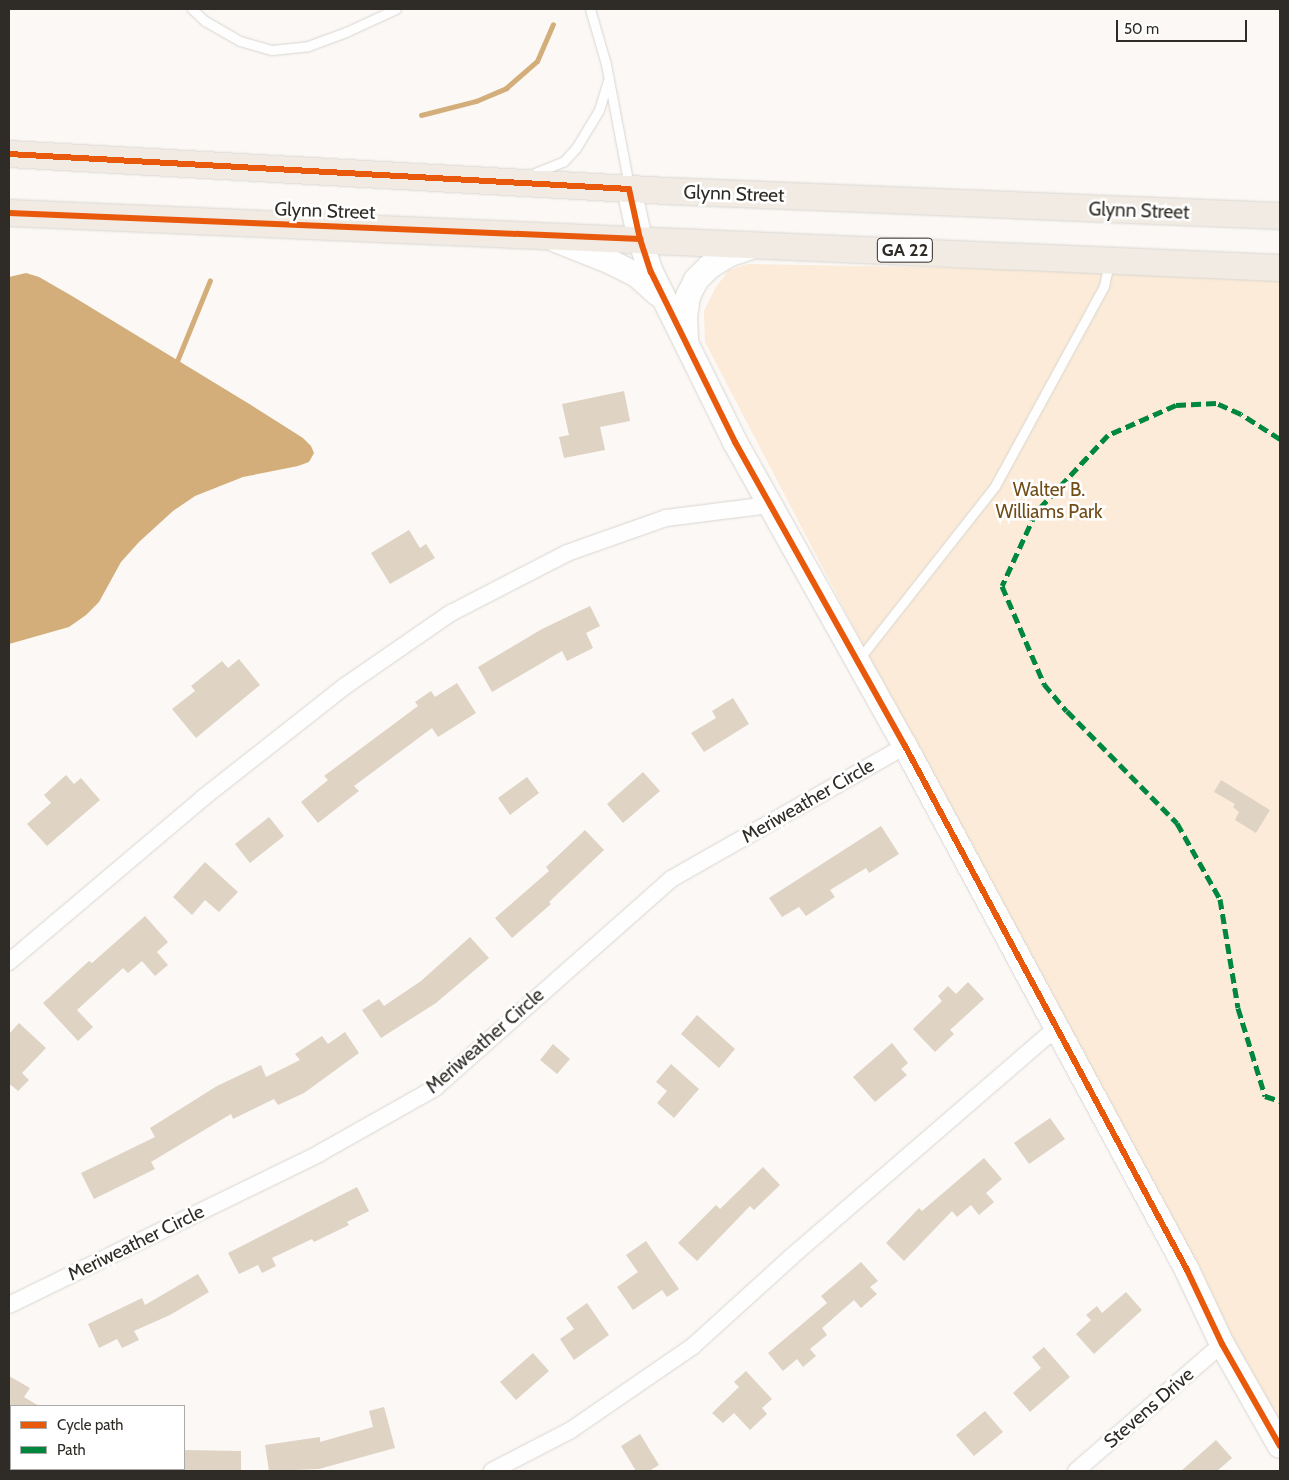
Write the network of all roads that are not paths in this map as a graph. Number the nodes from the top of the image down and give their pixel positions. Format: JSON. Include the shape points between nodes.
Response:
{"nodes":[{"id":1,"x":192,"y":9,"type":"edge"},
{"id":2,"x":396,"y":9,"type":"edge"},
{"id":3,"x":590,"y":9,"type":"edge"},
{"id":4,"x":608,"y":78,"type":"junction"},
{"id":5,"x":9,"y":154,"type":"edge"},
{"id":6,"x":511,"y":183,"type":"junction"},
{"id":7,"x":629,"y":189,"type":"junction"},
{"id":8,"x":9,"y":213,"type":"edge"},
{"id":9,"x":1280,"y":216,"type":"edge"},
{"id":10,"x":538,"y":234,"type":"junction"},
{"id":11,"x":640,"y":239,"type":"junction"},
{"id":12,"x":762,"y":244,"type":"junction"},
{"id":13,"x":1110,"y":260,"type":"junction"},
{"id":14,"x":1280,"y":268,"type":"edge"},
{"id":15,"x":665,"y":300,"type":"junction"},
{"id":16,"x":686,"y":343,"type":"junction"},
{"id":17,"x":770,"y":505,"type":"junction"},
{"id":18,"x":858,"y":662,"type":"junction"},
{"id":19,"x":905,"y":746,"type":"junction"},
{"id":20,"x":9,"y":962,"type":"edge"},
{"id":21,"x":1057,"y":1027,"type":"junction"},
{"id":22,"x":9,"y":1305,"type":"edge"},
{"id":23,"x":1222,"y":1344,"type":"junction"},
{"id":24,"x":1280,"y":1446,"type":"edge"},
{"id":25,"x":492,"y":1471,"type":"edge"},
{"id":26,"x":1076,"y":1471,"type":"edge"}],
"edges":[{"from":1,"to":2,"type":"lane","via":[[205,21],[240,41],[272,50],[308,46]]},
{"from":3,"to":4,"type":"lane"},
{"from":4,"to":6,"type":"lane","via":[[599,110],[576,148],[563,162]]},
{"from":4,"to":7,"type":"lane"},
{"from":5,"to":6,"type":"main road","name":"Glynn Street"},
{"from":6,"to":7,"type":"main road","name":"Glynn Street"},
{"from":7,"to":9,"type":"main road","name":"Glynn Street"},
{"from":7,"to":11,"type":"main road"},
{"from":8,"to":10,"type":"main road","name":"Glynn Street","number":"GA 22"},
{"from":10,"to":11,"type":"main road","name":"Glynn Street","number":"GA 22"},
{"from":10,"to":15,"type":"main road","via":[[638,276]]},
{"from":11,"to":12,"type":"main road","name":"Glynn Street","number":"GA 22"},
{"from":11,"to":15,"type":"main road"},
{"from":12,"to":13,"type":"main road","name":"Glynn Street","number":"GA 22"},
{"from":12,"to":16,"type":"main road","via":[[728,255],[696,280],[688,296]]},
{"from":13,"to":14,"type":"main road","name":"Glynn Street","number":"GA 22"},
{"from":13,"to":18,"type":"lane","via":[[1104,286],[995,486]]},
{"from":15,"to":16,"type":"main road"},
{"from":16,"to":17,"type":"main road"},
{"from":17,"to":18,"type":"main road"},
{"from":17,"to":20,"type":"street","via":[[666,518],[567,554],[451,613],[345,686],[220,784]]},
{"from":18,"to":19,"type":"main road"},
{"from":19,"to":21,"type":"main road"},
{"from":19,"to":22,"type":"street","name":"Meriweather Circle","via":[[671,879],[435,1088],[318,1154]]},
{"from":21,"to":23,"type":"main road","via":[[1188,1270]]},
{"from":21,"to":25,"type":"street","via":[[693,1346],[571,1430]]},
{"from":23,"to":24,"type":"main road"},
{"from":23,"to":26,"type":"street","name":"Stevens Drive"}]}
